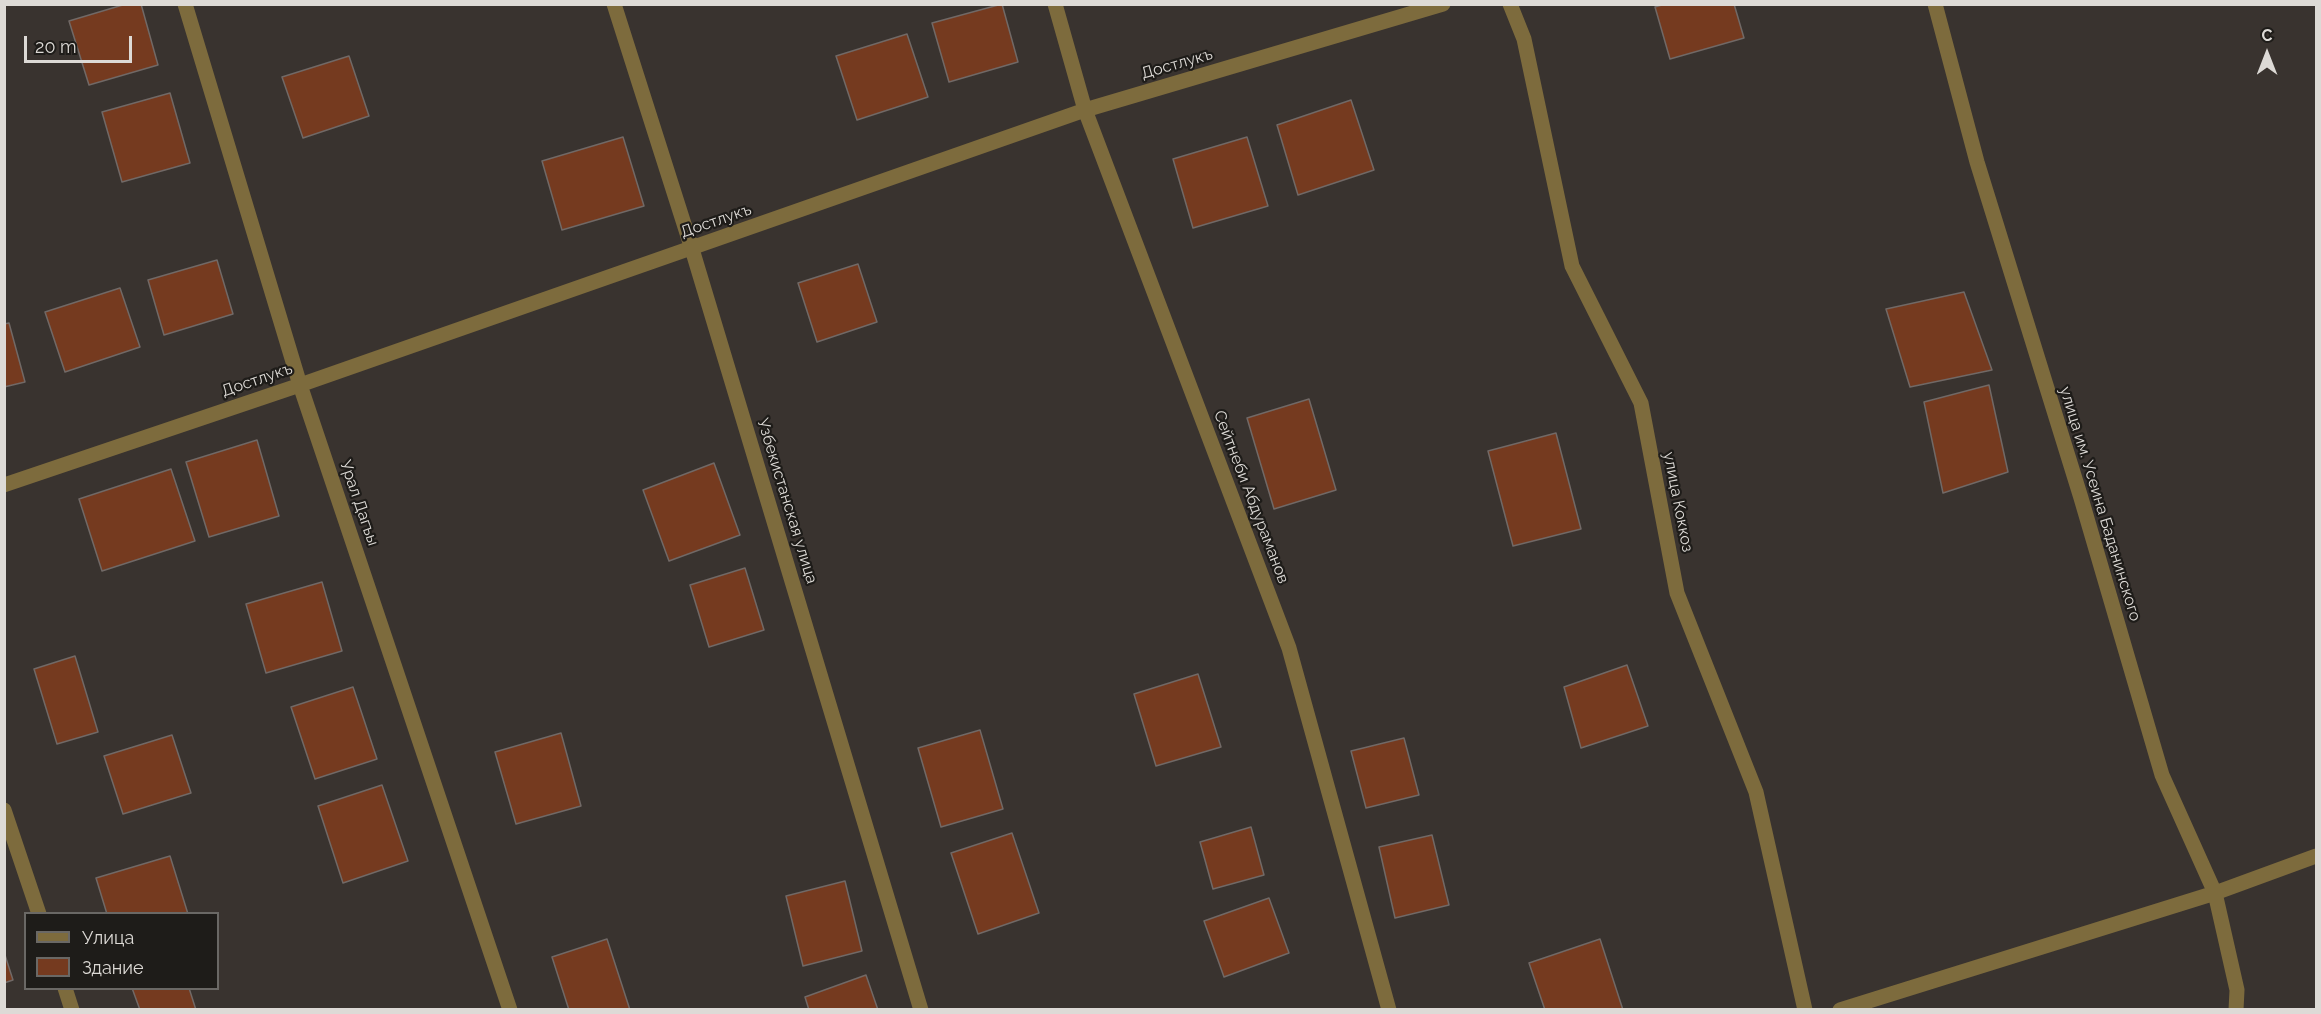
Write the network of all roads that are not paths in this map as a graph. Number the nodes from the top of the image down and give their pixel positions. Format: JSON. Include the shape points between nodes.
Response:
{"nodes":[{"id":1,"x":185,"y":4,"type":"edge"},
{"id":2,"x":614,"y":4,"type":"edge"},
{"id":3,"x":1055,"y":4,"type":"edge"},
{"id":4,"x":1443,"y":4,"type":"edge"},
{"id":5,"x":1510,"y":4,"type":"edge"},
{"id":6,"x":1935,"y":4,"type":"edge"},
{"id":7,"x":1084,"y":110,"type":"junction"},
{"id":8,"x":692,"y":249,"type":"junction"},
{"id":9,"x":300,"y":385,"type":"junction"},
{"id":10,"x":4,"y":485,"type":"edge"},
{"id":11,"x":4,"y":810,"type":"edge"},
{"id":12,"x":2316,"y":856,"type":"edge"},
{"id":13,"x":2215,"y":893,"type":"junction"},
{"id":14,"x":38,"y":912,"type":"edge"},
{"id":15,"x":66,"y":990,"type":"edge"},
{"id":16,"x":72,"y":1010,"type":"edge"},
{"id":17,"x":510,"y":1010,"type":"edge"},
{"id":18,"x":921,"y":1010,"type":"edge"},
{"id":19,"x":1389,"y":1010,"type":"edge"},
{"id":20,"x":1804,"y":1010,"type":"edge"},
{"id":21,"x":1840,"y":1010,"type":"edge"},
{"id":22,"x":2236,"y":1010,"type":"edge"}],
"edges":[{"from":1,"to":9,"type":"street","name":"Урал Дагъы"},
{"from":2,"to":8,"type":"street","name":"Узбекистанская улица"},
{"from":3,"to":7,"type":"street","name":"Сейтнеби Абдураманов"},
{"from":4,"to":7,"type":"street","name":"Достлукъ"},
{"from":5,"to":20,"type":"street","name":"улица Коккоз","via":[[1524,39],[1572,266],[1641,403],[1677,593],[1756,792]]},
{"from":6,"to":13,"type":"street","name":"улица им. Усеина Баданинского","via":[[1977,162],[2162,775]]},
{"from":7,"to":8,"type":"street","name":"Достлукъ"},
{"from":7,"to":19,"type":"street","name":"Сейтнеби Абдураманов","via":[[1289,648]]},
{"from":8,"to":9,"type":"street","name":"Достлукъ"},
{"from":8,"to":18,"type":"street","name":"Узбекистанская улица"},
{"from":9,"to":10,"type":"street","name":"Достлукъ"},
{"from":9,"to":17,"type":"street","name":"Урал Дагъы"},
{"from":11,"to":14,"type":"street"},
{"from":12,"to":13,"type":"street"},
{"from":13,"to":21,"type":"street"},
{"from":13,"to":22,"type":"street","name":"улица им. Усеина Баданинского","via":[[2237,990]]},
{"from":15,"to":16,"type":"street"}]}
